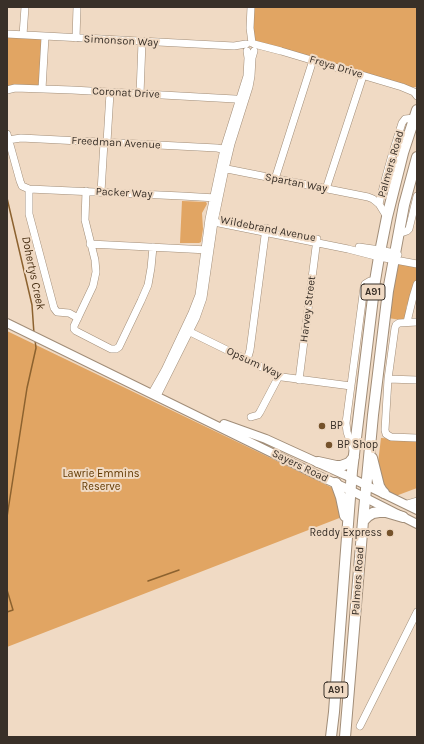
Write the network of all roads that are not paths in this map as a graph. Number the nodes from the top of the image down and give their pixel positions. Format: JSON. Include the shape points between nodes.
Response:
{"nodes":[{"id":1,"x":25,"y":7,"type":"edge"},
{"id":2,"x":77,"y":7,"type":"edge"},
{"id":3,"x":251,"y":7,"type":"edge"},
{"id":4,"x":7,"y":34,"type":"edge"},
{"id":5,"x":23,"y":35,"type":"junction"},
{"id":6,"x":45,"y":37,"type":"junction"},
{"id":7,"x":76,"y":38,"type":"junction"},
{"id":8,"x":142,"y":42,"type":"junction"},
{"id":9,"x":250,"y":47,"type":"junction"},
{"id":10,"x":313,"y":60,"type":"junction"},
{"id":11,"x":363,"y":76,"type":"junction"},
{"id":12,"x":402,"y":87,"type":"junction"},
{"id":13,"x":417,"y":88,"type":"edge"},
{"id":14,"x":42,"y":89,"type":"junction"},
{"id":15,"x":7,"y":90,"type":"edge"},
{"id":16,"x":110,"y":92,"type":"junction"},
{"id":17,"x":140,"y":94,"type":"junction"},
{"id":18,"x":417,"y":96,"type":"edge"},
{"id":19,"x":242,"y":101,"type":"junction"},
{"id":20,"x":416,"y":114,"type":"edge"},
{"id":21,"x":8,"y":137,"type":"edge"},
{"id":22,"x":105,"y":142,"type":"junction"},
{"id":23,"x":226,"y":150,"type":"junction"},
{"id":24,"x":417,"y":157,"type":"edge"},
{"id":25,"x":222,"y":168,"type":"junction"},
{"id":26,"x":275,"y":179,"type":"junction"},
{"id":27,"x":29,"y":189,"type":"junction"},
{"id":28,"x":326,"y":189,"type":"junction"},
{"id":29,"x":86,"y":191,"type":"junction"},
{"id":30,"x":101,"y":192,"type":"junction"},
{"id":31,"x":381,"y":194,"type":"junction"},
{"id":32,"x":417,"y":196,"type":"edge"},
{"id":33,"x":368,"y":197,"type":"junction"},
{"id":34,"x":216,"y":198,"type":"junction"},
{"id":35,"x":380,"y":204,"type":"junction"},
{"id":36,"x":388,"y":218,"type":"junction"},
{"id":37,"x":213,"y":220,"type":"junction"},
{"id":38,"x":265,"y":230,"type":"junction"},
{"id":39,"x":398,"y":234,"type":"junction"},
{"id":40,"x":317,"y":241,"type":"junction"},
{"id":41,"x":90,"y":244,"type":"junction"},
{"id":42,"x":152,"y":247,"type":"junction"},
{"id":43,"x":208,"y":250,"type":"junction"},
{"id":44,"x":380,"y":254,"type":"junction"},
{"id":45,"x":394,"y":256,"type":"junction"},
{"id":46,"x":417,"y":260,"type":"edge"},
{"id":47,"x":417,"y":264,"type":"edge"},
{"id":48,"x":375,"y":281,"type":"junction"},
{"id":49,"x":417,"y":284,"type":"edge"},
{"id":50,"x":78,"y":318,"type":"junction"},
{"id":51,"x":407,"y":322,"type":"junction"},
{"id":52,"x":417,"y":322,"type":"edge"},
{"id":53,"x":7,"y":323,"type":"edge"},
{"id":54,"x":187,"y":331,"type":"junction"},
{"id":55,"x":247,"y":360,"type":"junction"},
{"id":56,"x":279,"y":376,"type":"junction"},
{"id":57,"x":388,"y":379,"type":"junction"},
{"id":58,"x":300,"y":380,"type":"junction"},
{"id":59,"x":417,"y":380,"type":"edge"},
{"id":60,"x":351,"y":386,"type":"junction"},
{"id":61,"x":154,"y":394,"type":"junction"},
{"id":62,"x":183,"y":409,"type":"junction"},
{"id":63,"x":260,"y":412,"type":"junction"},
{"id":64,"x":251,"y":417,"type":"dead end"},
{"id":65,"x":258,"y":422,"type":"dead end"},
{"id":66,"x":417,"y":438,"type":"edge"},
{"id":67,"x":370,"y":451,"type":"junction"},
{"id":68,"x":354,"y":455,"type":"junction"},
{"id":69,"x":318,"y":462,"type":"junction"},
{"id":70,"x":351,"y":478,"type":"junction"},
{"id":71,"x":336,"y":483,"type":"junction"},
{"id":72,"x":366,"y":485,"type":"junction"},
{"id":73,"x":350,"y":490,"type":"junction"},
{"id":74,"x":384,"y":493,"type":"junction"},
{"id":75,"x":365,"y":497,"type":"junction"},
{"id":76,"x":417,"y":501,"type":"edge"},
{"id":77,"x":407,"y":504,"type":"junction"},
{"id":78,"x":417,"y":510,"type":"edge"},
{"id":79,"x":403,"y":517,"type":"junction"},
{"id":80,"x":363,"y":521,"type":"junction"},
{"id":81,"x":417,"y":524,"type":"edge"},
{"id":82,"x":347,"y":528,"type":"junction"},
{"id":83,"x":417,"y":612,"type":"edge"},
{"id":84,"x":360,"y":726,"type":"dead end"},
{"id":85,"x":331,"y":737,"type":"edge"},
{"id":86,"x":345,"y":737,"type":"edge"}],
"edges":[{"from":1,"to":5,"type":"street"},
{"from":2,"to":7,"type":"street"},
{"from":3,"to":9,"type":"street"},
{"from":4,"to":5,"type":"street","name":"Simonson Way"},
{"from":5,"to":6,"type":"street","name":"Simonson Way"},
{"from":6,"to":7,"type":"street","name":"Simonson Way"},
{"from":6,"to":14,"type":"street"},
{"from":7,"to":8,"type":"street","name":"Simonson Way"},
{"from":8,"to":9,"type":"street","name":"Simonson Way"},
{"from":8,"to":17,"type":"street"},
{"from":9,"to":10,"type":"street","name":"Freya Drive","via":[[269,48]]},
{"from":9,"to":19,"type":"street","via":[[251,76]]},
{"from":10,"to":11,"type":"street","name":"Freya Drive"},
{"from":10,"to":26,"type":"street"},
{"from":11,"to":12,"type":"street","name":"Freya Drive"},
{"from":11,"to":28,"type":"street"},
{"from":12,"to":13,"type":"street","name":"Freya Drive"},
{"from":12,"to":18,"type":"street","name":"Freya Drive"},
{"from":14,"to":15,"type":"street","name":"Coronat Drive"},
{"from":14,"to":16,"type":"street","name":"Coronat Drive"},
{"from":16,"to":17,"type":"street","name":"Coronat Drive"},
{"from":16,"to":22,"type":"street"},
{"from":17,"to":19,"type":"street","name":"Coronat Drive"},
{"from":19,"to":23,"type":"street"},
{"from":20,"to":31,"type":"street","name":"Palmers Road","via":[[402,123]]},
{"from":20,"to":36,"type":"highway","name":"Palmers Road","number":"A91","via":[[403,153]]},
{"from":21,"to":22,"type":"street","name":"Freedman Avenue"},
{"from":21,"to":27,"type":"street","via":[[22,186]]},
{"from":22,"to":23,"type":"street","name":"Freedman Avenue"},
{"from":22,"to":30,"type":"street"},
{"from":23,"to":25,"type":"street"},
{"from":24,"to":39,"type":"highway","name":"Palmers Road","number":"A91"},
{"from":25,"to":26,"type":"street","name":"Spartan Way"},
{"from":25,"to":34,"type":"street"},
{"from":26,"to":28,"type":"street","name":"Spartan Way"},
{"from":27,"to":29,"type":"street","name":"Packer Way"},
{"from":27,"to":50,"type":"street","via":[[29,214],[54,308],[57,312],[69,313]]},
{"from":28,"to":33,"type":"street","name":"Spartan Way"},
{"from":29,"to":30,"type":"street","name":"Packer Way"},
{"from":29,"to":41,"type":"street","via":[[85,220]]},
{"from":30,"to":34,"type":"street","name":"Packer Way"},
{"from":31,"to":33,"type":"street","name":"Spartan Way"},
{"from":31,"to":35,"type":"street","name":"Palmers Road"},
{"from":32,"to":39,"type":"street","via":[[409,229]]},
{"from":33,"to":35,"type":"street","name":"Spartan Way"},
{"from":34,"to":37,"type":"street"},
{"from":35,"to":36,"type":"street","name":"Palmers Road"},
{"from":36,"to":44,"type":"highway","name":"Palmers Road","number":"A91"},
{"from":37,"to":38,"type":"street","name":"Wildebrand Avenue"},
{"from":37,"to":43,"type":"street"},
{"from":38,"to":40,"type":"street","name":"Wildebrand Avenue"},
{"from":38,"to":55,"type":"street"},
{"from":39,"to":45,"type":"highway","name":"Palmers Road","number":"A91"},
{"from":40,"to":44,"type":"street","name":"Wildebrand Avenue"},
{"from":40,"to":58,"type":"street","name":"Harvey Street"},
{"from":41,"to":42,"type":"street"},
{"from":41,"to":50,"type":"street","via":[[96,265],[96,277]]},
{"from":42,"to":43,"type":"street"},
{"from":42,"to":50,"type":"street","via":[[146,290],[116,349],[106,347],[76,331],[74,326]]},
{"from":43,"to":54,"type":"street","via":[[204,282]]},
{"from":44,"to":45,"type":"street","name":"Wildebrand Avenue"},
{"from":44,"to":48,"type":"highway","name":"Palmers Road","number":"A91"},
{"from":45,"to":46,"type":"street"},
{"from":45,"to":47,"type":"street"},
{"from":45,"to":67,"type":"highway","name":"Palmers Road","number":"A91"},
{"from":48,"to":60,"type":"street","name":"Palmers Road","via":[[370,281],[364,287]]},
{"from":48,"to":68,"type":"highway","name":"Palmers Road","number":"A91"},
{"from":49,"to":51,"type":"street"},
{"from":51,"to":52,"type":"street"},
{"from":51,"to":57,"type":"street","via":[[395,326]]},
{"from":53,"to":61,"type":"main road","name":"Sayers Road"},
{"from":54,"to":55,"type":"street","name":"Opsum Way"},
{"from":54,"to":61,"type":"street"},
{"from":55,"to":56,"type":"street","name":"Opsum Way"},
{"from":56,"to":58,"type":"street","name":"Opsum Way"},
{"from":56,"to":63,"type":"street"},
{"from":57,"to":59,"type":"street"},
{"from":57,"to":66,"type":"street","via":[[386,433],[392,437]]},
{"from":58,"to":60,"type":"street","name":"Opsum Way"},
{"from":60,"to":68,"type":"street","name":"Palmers Road","via":[[346,425]]},
{"from":61,"to":62,"type":"main road","name":"Sayers Road"},
{"from":62,"to":69,"type":"main road","name":"Sayers Road","via":[[266,439]]},
{"from":62,"to":71,"type":"main road","name":"Sayers Road"},
{"from":63,"to":64,"type":"street"},
{"from":63,"to":65,"type":"street"},
{"from":67,"to":72,"type":"highway","name":"Palmers Road","number":"A91"},
{"from":67,"to":74,"type":"highway","via":[[379,486]]},
{"from":68,"to":69,"type":"highway","via":[[349,463],[342,466]]},
{"from":68,"to":70,"type":"highway","name":"Palmers Road","number":"A91"},
{"from":69,"to":70,"type":"main road","name":"Sayers Road"},
{"from":70,"to":72,"type":"main road","name":"Sayers Road"},
{"from":70,"to":73,"type":"highway","name":"Palmers Road","number":"A91"},
{"from":71,"to":73,"type":"main road","name":"Sayers Road"},
{"from":71,"to":82,"type":"highway"},
{"from":72,"to":74,"type":"main road","name":"Sayers Road"},
{"from":72,"to":75,"type":"highway","name":"Palmers Road","number":"A91"},
{"from":73,"to":75,"type":"main road","name":"Sayers Road"},
{"from":73,"to":82,"type":"highway","name":"Palmers Road","number":"A91"},
{"from":74,"to":77,"type":"main road","name":"Sayers Road"},
{"from":75,"to":79,"type":"main road","name":"Sayers Road"},
{"from":75,"to":80,"type":"highway","name":"Palmers Road","number":"A91"},
{"from":76,"to":77,"type":"street"},
{"from":77,"to":78,"type":"main road","name":"Sayers Road"},
{"from":79,"to":80,"type":"highway","via":[[379,512],[373,513]]},
{"from":79,"to":81,"type":"main road","name":"Sayers Road"},
{"from":80,"to":86,"type":"highway","name":"Palmers Road","number":"A91"},
{"from":82,"to":85,"type":"highway","name":"Palmers Road","number":"A91"},
{"from":83,"to":84,"type":"street"}]}
